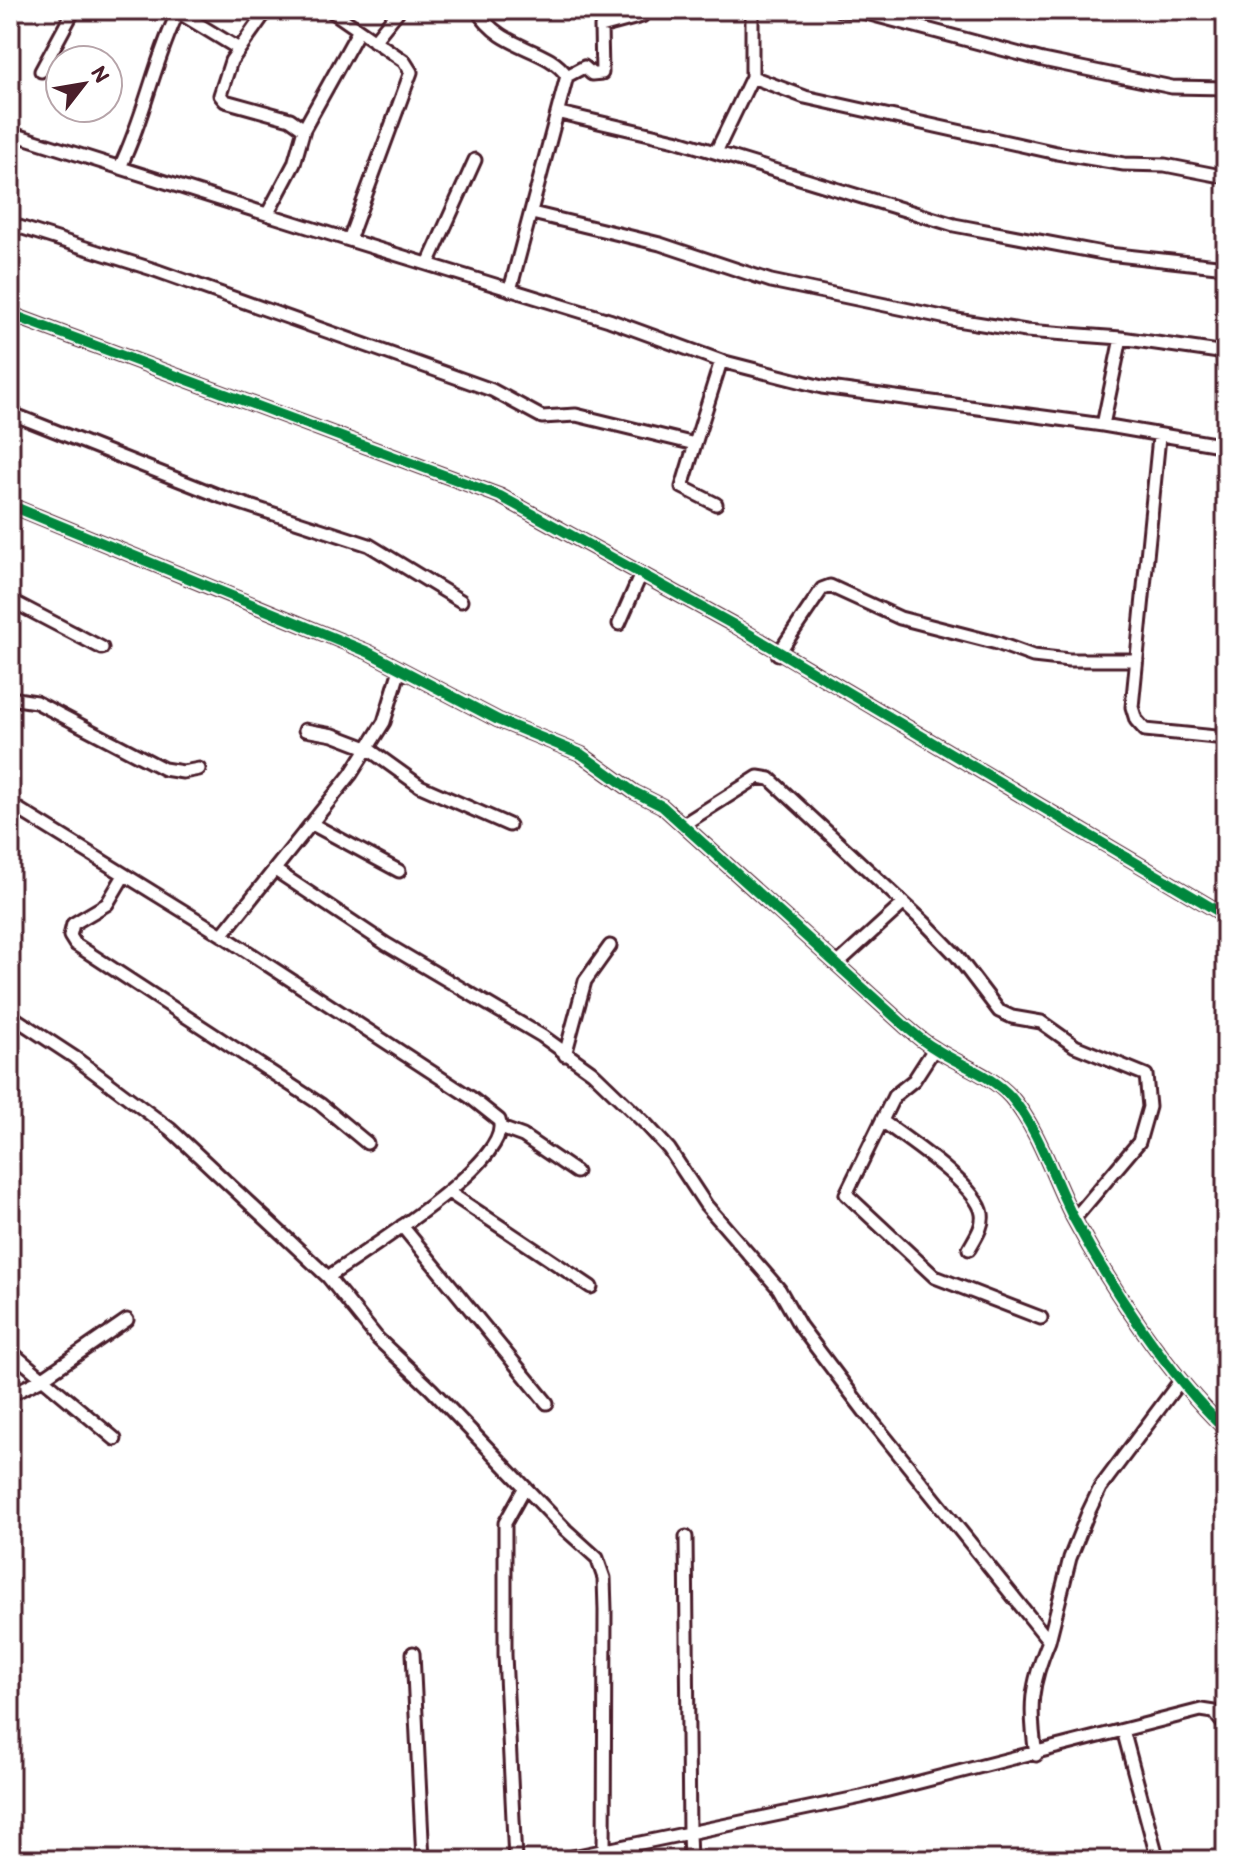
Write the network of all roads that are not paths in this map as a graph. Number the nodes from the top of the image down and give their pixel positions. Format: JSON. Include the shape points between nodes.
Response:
{"nodes":[{"id":1,"x":74,"y":10,"type":"edge"},
{"id":2,"x":267,"y":10,"type":"edge"},
{"id":3,"x":330,"y":10,"type":"edge"},
{"id":4,"x":399,"y":10,"type":"edge"},
{"id":5,"x":477,"y":10,"type":"edge"},
{"id":6,"x":752,"y":10,"type":"edge"},
{"id":7,"x":839,"y":10,"type":"edge"},
{"id":8,"x":179,"y":11,"type":"edge"},
{"id":9,"x":855,"y":11,"type":"edge"},
{"id":10,"x":642,"y":16,"type":"dead end"},
{"id":11,"x":359,"y":30,"type":"junction"},
{"id":12,"x":374,"y":41,"type":"junction"},
{"id":13,"x":239,"y":49,"type":"junction"},
{"id":14,"x":41,"y":71,"type":"dead end"},
{"id":15,"x":567,"y":76,"type":"junction"},
{"id":16,"x":752,"y":77,"type":"junction"},
{"id":17,"x":1226,"y":88,"type":"edge"},
{"id":18,"x":560,"y":113,"type":"junction"},
{"id":19,"x":304,"y":129,"type":"junction"},
{"id":20,"x":10,"y":133,"type":"edge"},
{"id":21,"x":716,"y":152,"type":"junction"},
{"id":22,"x":475,"y":160,"type":"dead end"},
{"id":23,"x":120,"y":167,"type":"junction"},
{"id":24,"x":1226,"y":177,"type":"edge"},
{"id":25,"x":268,"y":213,"type":"junction"},
{"id":26,"x":532,"y":213,"type":"junction"},
{"id":27,"x":10,"y":224,"type":"edge"},
{"id":28,"x":349,"y":240,"type":"junction"},
{"id":29,"x":428,"y":264,"type":"junction"},
{"id":30,"x":1226,"y":267,"type":"edge"},
{"id":31,"x":510,"y":290,"type":"junction"},
{"id":32,"x":10,"y":314,"type":"edge"},
{"id":33,"x":1121,"y":338,"type":"junction"},
{"id":34,"x":1226,"y":353,"type":"edge"},
{"id":35,"x":721,"y":361,"type":"junction"},
{"id":36,"x":10,"y":413,"type":"edge"},
{"id":37,"x":1103,"y":425,"type":"junction"},
{"id":38,"x":1159,"y":437,"type":"junction"},
{"id":39,"x":695,"y":444,"type":"junction"},
{"id":40,"x":1226,"y":446,"type":"edge"},
{"id":41,"x":716,"y":504,"type":"dead end"},
{"id":42,"x":10,"y":505,"type":"edge"},
{"id":43,"x":641,"y":574,"type":"junction"},
{"id":44,"x":10,"y":600,"type":"edge"},
{"id":45,"x":461,"y":601,"type":"dead end"},
{"id":46,"x":619,"y":624,"type":"dead end"},
{"id":47,"x":102,"y":648,"type":"dead end"},
{"id":48,"x":778,"y":654,"type":"junction"},
{"id":49,"x":1137,"y":660,"type":"junction"},
{"id":50,"x":400,"y":669,"type":"junction"},
{"id":51,"x":10,"y":698,"type":"edge"},
{"id":52,"x":305,"y":730,"type":"dead end"},
{"id":53,"x":1226,"y":738,"type":"edge"},
{"id":54,"x":367,"y":748,"type":"junction"},
{"id":55,"x":199,"y":769,"type":"dead end"},
{"id":56,"x":10,"y":804,"type":"edge"},
{"id":57,"x":312,"y":824,"type":"junction"},
{"id":58,"x":684,"y":824,"type":"junction"},
{"id":59,"x":509,"y":825,"type":"dead end"},
{"id":60,"x":275,"y":870,"type":"junction"},
{"id":61,"x":399,"y":871,"type":"dead end"},
{"id":62,"x":123,"y":877,"type":"junction"},
{"id":63,"x":903,"y":904,"type":"junction"},
{"id":64,"x":1226,"y":916,"type":"edge"},
{"id":65,"x":222,"y":935,"type":"junction"},
{"id":66,"x":610,"y":946,"type":"dead end"},
{"id":67,"x":837,"y":964,"type":"junction"},
{"id":68,"x":10,"y":1015,"type":"edge"},
{"id":69,"x":934,"y":1049,"type":"junction"},
{"id":70,"x":565,"y":1055,"type":"junction"},
{"id":71,"x":882,"y":1121,"type":"junction"},
{"id":72,"x":501,"y":1128,"type":"junction"},
{"id":73,"x":367,"y":1143,"type":"dead end"},
{"id":74,"x":576,"y":1172,"type":"dead end"},
{"id":75,"x":450,"y":1193,"type":"junction"},
{"id":76,"x":1074,"y":1219,"type":"junction"},
{"id":77,"x":402,"y":1226,"type":"junction"},
{"id":78,"x":969,"y":1249,"type":"dead end"},
{"id":79,"x":328,"y":1277,"type":"junction"},
{"id":80,"x":591,"y":1287,"type":"dead end"},
{"id":81,"x":1041,"y":1318,"type":"dead end"},
{"id":82,"x":127,"y":1320,"type":"dead end"},
{"id":83,"x":10,"y":1351,"type":"edge"},
{"id":84,"x":40,"y":1380,"type":"junction"},
{"id":85,"x":1180,"y":1381,"type":"junction"},
{"id":86,"x":10,"y":1395,"type":"edge"},
{"id":87,"x":547,"y":1403,"type":"dead end"},
{"id":88,"x":1226,"y":1430,"type":"edge"},
{"id":89,"x":115,"y":1439,"type":"dead end"},
{"id":90,"x":525,"y":1487,"type":"junction"},
{"id":91,"x":686,"y":1537,"type":"dead end"},
{"id":92,"x":1049,"y":1641,"type":"junction"},
{"id":93,"x":413,"y":1653,"type":"dead end"},
{"id":94,"x":1226,"y":1727,"type":"edge"},
{"id":95,"x":1123,"y":1730,"type":"junction"},
{"id":96,"x":1036,"y":1755,"type":"junction"},
{"id":97,"x":10,"y":1828,"type":"edge"},
{"id":98,"x":689,"y":1833,"type":"junction"},
{"id":99,"x":10,"y":1850,"type":"edge"},
{"id":100,"x":604,"y":1855,"type":"edge"},
{"id":101,"x":423,"y":1860,"type":"edge"},
{"id":102,"x":515,"y":1860,"type":"edge"},
{"id":103,"x":558,"y":1860,"type":"edge"},
{"id":104,"x":690,"y":1860,"type":"edge"},
{"id":105,"x":1158,"y":1860,"type":"edge"}],
"edges":[{"from":1,"to":14,"type":"street"},
{"from":2,"to":13,"type":"street"},
{"from":3,"to":11,"type":"street"},
{"from":4,"to":12,"type":"street"},
{"from":5,"to":15,"type":"street","via":[[496,34],[557,65]]},
{"from":6,"to":16,"type":"street"},
{"from":7,"to":9,"type":"street"},
{"from":8,"to":13,"type":"street"},
{"from":8,"to":23,"type":"street"},
{"from":9,"to":17,"type":"street","via":[[1172,87]]},
{"from":10,"to":15,"type":"street","via":[[601,27],[602,73],[592,74],[584,67]]},
{"from":11,"to":12,"type":"street"},
{"from":11,"to":19,"type":"street"},
{"from":12,"to":28,"type":"street","via":[[404,61],[411,78],[396,106]]},
{"from":13,"to":19,"type":"street","via":[[221,99],[290,119]]},
{"from":15,"to":18,"type":"street"},
{"from":16,"to":21,"type":"street"},
{"from":16,"to":24,"type":"street","via":[[805,97],[1057,153]]},
{"from":18,"to":21,"type":"street"},
{"from":18,"to":26,"type":"street"},
{"from":19,"to":25,"type":"street","via":[[294,164]]},
{"from":20,"to":23,"type":"street"},
{"from":21,"to":30,"type":"street","via":[[954,225],[1108,254]]},
{"from":22,"to":29,"type":"street"},
{"from":23,"to":25,"type":"street"},
{"from":25,"to":28,"type":"street"},
{"from":26,"to":31,"type":"street"},
{"from":26,"to":33,"type":"street","via":[[660,244],[771,281],[1026,331]]},
{"from":27,"to":39,"type":"street","via":[[492,390],[542,417],[576,415]]},
{"from":28,"to":29,"type":"street"},
{"from":29,"to":31,"type":"street"},
{"from":31,"to":35,"type":"street"},
{"from":32,"to":43,"type":"street","via":[[455,477],[534,513]]},
{"from":33,"to":34,"type":"street"},
{"from":33,"to":37,"type":"street"},
{"from":35,"to":37,"type":"street","via":[[822,387]]},
{"from":35,"to":39,"type":"street"},
{"from":36,"to":45,"type":"street","via":[[222,497],[369,545]]},
{"from":37,"to":38,"type":"street"},
{"from":38,"to":40,"type":"street"},
{"from":38,"to":49,"type":"street"},
{"from":39,"to":41,"type":"street","via":[[682,487]]},
{"from":42,"to":50,"type":"street","via":[[183,573]]},
{"from":43,"to":46,"type":"street"},
{"from":43,"to":48,"type":"street"},
{"from":44,"to":47,"type":"street"},
{"from":48,"to":49,"type":"street","via":[[822,589],[830,586],[900,618],[1033,656]]},
{"from":48,"to":64,"type":"street"},
{"from":49,"to":53,"type":"street","via":[[1132,707],[1145,730]]},
{"from":50,"to":54,"type":"street","via":[[384,722]]},
{"from":50,"to":58,"type":"street","via":[[486,714],[595,761]]},
{"from":51,"to":55,"type":"street","via":[[36,702],[164,769]]},
{"from":52,"to":54,"type":"street"},
{"from":54,"to":57,"type":"street"},
{"from":54,"to":59,"type":"street","via":[[420,786]]},
{"from":56,"to":62,"type":"street"},
{"from":57,"to":60,"type":"street"},
{"from":57,"to":61,"type":"street"},
{"from":58,"to":63,"type":"street","via":[[765,777]]},
{"from":58,"to":67,"type":"street"},
{"from":60,"to":65,"type":"street"},
{"from":60,"to":70,"type":"street"},
{"from":62,"to":65,"type":"street"},
{"from":62,"to":73,"type":"street","via":[[107,904],[73,924],[70,936],[75,944],[320,1104]]},
{"from":63,"to":67,"type":"street"},
{"from":63,"to":76,"type":"street","via":[[957,956],[1004,1015],[1041,1022],[1075,1046],[1148,1077],[1149,1107],[1139,1142]]},
{"from":65,"to":72,"type":"street","via":[[470,1097],[499,1120]]},
{"from":66,"to":70,"type":"street","via":[[585,981]]},
{"from":67,"to":69,"type":"street"},
{"from":68,"to":79,"type":"street","via":[[170,1129]]},
{"from":69,"to":71,"type":"street","via":[[914,1080],[894,1096]]},
{"from":69,"to":76,"type":"street","via":[[991,1080],[1010,1097]]},
{"from":70,"to":92,"type":"street","via":[[602,1081],[669,1149],[706,1205],[779,1289],[865,1412]]},
{"from":71,"to":78,"type":"street","via":[[978,1203],[981,1225]]},
{"from":71,"to":81,"type":"street","via":[[845,1189],[849,1198],[935,1277]]},
{"from":72,"to":74,"type":"street","via":[[523,1136]]},
{"from":72,"to":75,"type":"street"},
{"from":75,"to":77,"type":"street"},
{"from":75,"to":80,"type":"street"},
{"from":76,"to":85,"type":"street"},
{"from":77,"to":79,"type":"street"},
{"from":77,"to":87,"type":"street"},
{"from":79,"to":90,"type":"street","via":[[378,1339]]},
{"from":82,"to":84,"type":"street"},
{"from":83,"to":84,"type":"street"},
{"from":84,"to":86,"type":"street"},
{"from":84,"to":89,"type":"street"},
{"from":85,"to":88,"type":"street"},
{"from":85,"to":92,"type":"street","via":[[1100,1488],[1070,1558]]},
{"from":90,"to":100,"type":"street","via":[[602,1568]]},
{"from":90,"to":102,"type":"street","via":[[505,1523]]},
{"from":91,"to":98,"type":"street"},
{"from":92,"to":96,"type":"street","via":[[1031,1696]]},
{"from":93,"to":101,"type":"street"},
{"from":94,"to":95,"type":"street","via":[[1214,1712],[1201,1710]]},
{"from":95,"to":96,"type":"street"},
{"from":95,"to":105,"type":"street"},
{"from":96,"to":98,"type":"street"},
{"from":97,"to":99,"type":"street"},
{"from":98,"to":100,"type":"street"},
{"from":98,"to":104,"type":"street"},
{"from":100,"to":103,"type":"street"}]}
